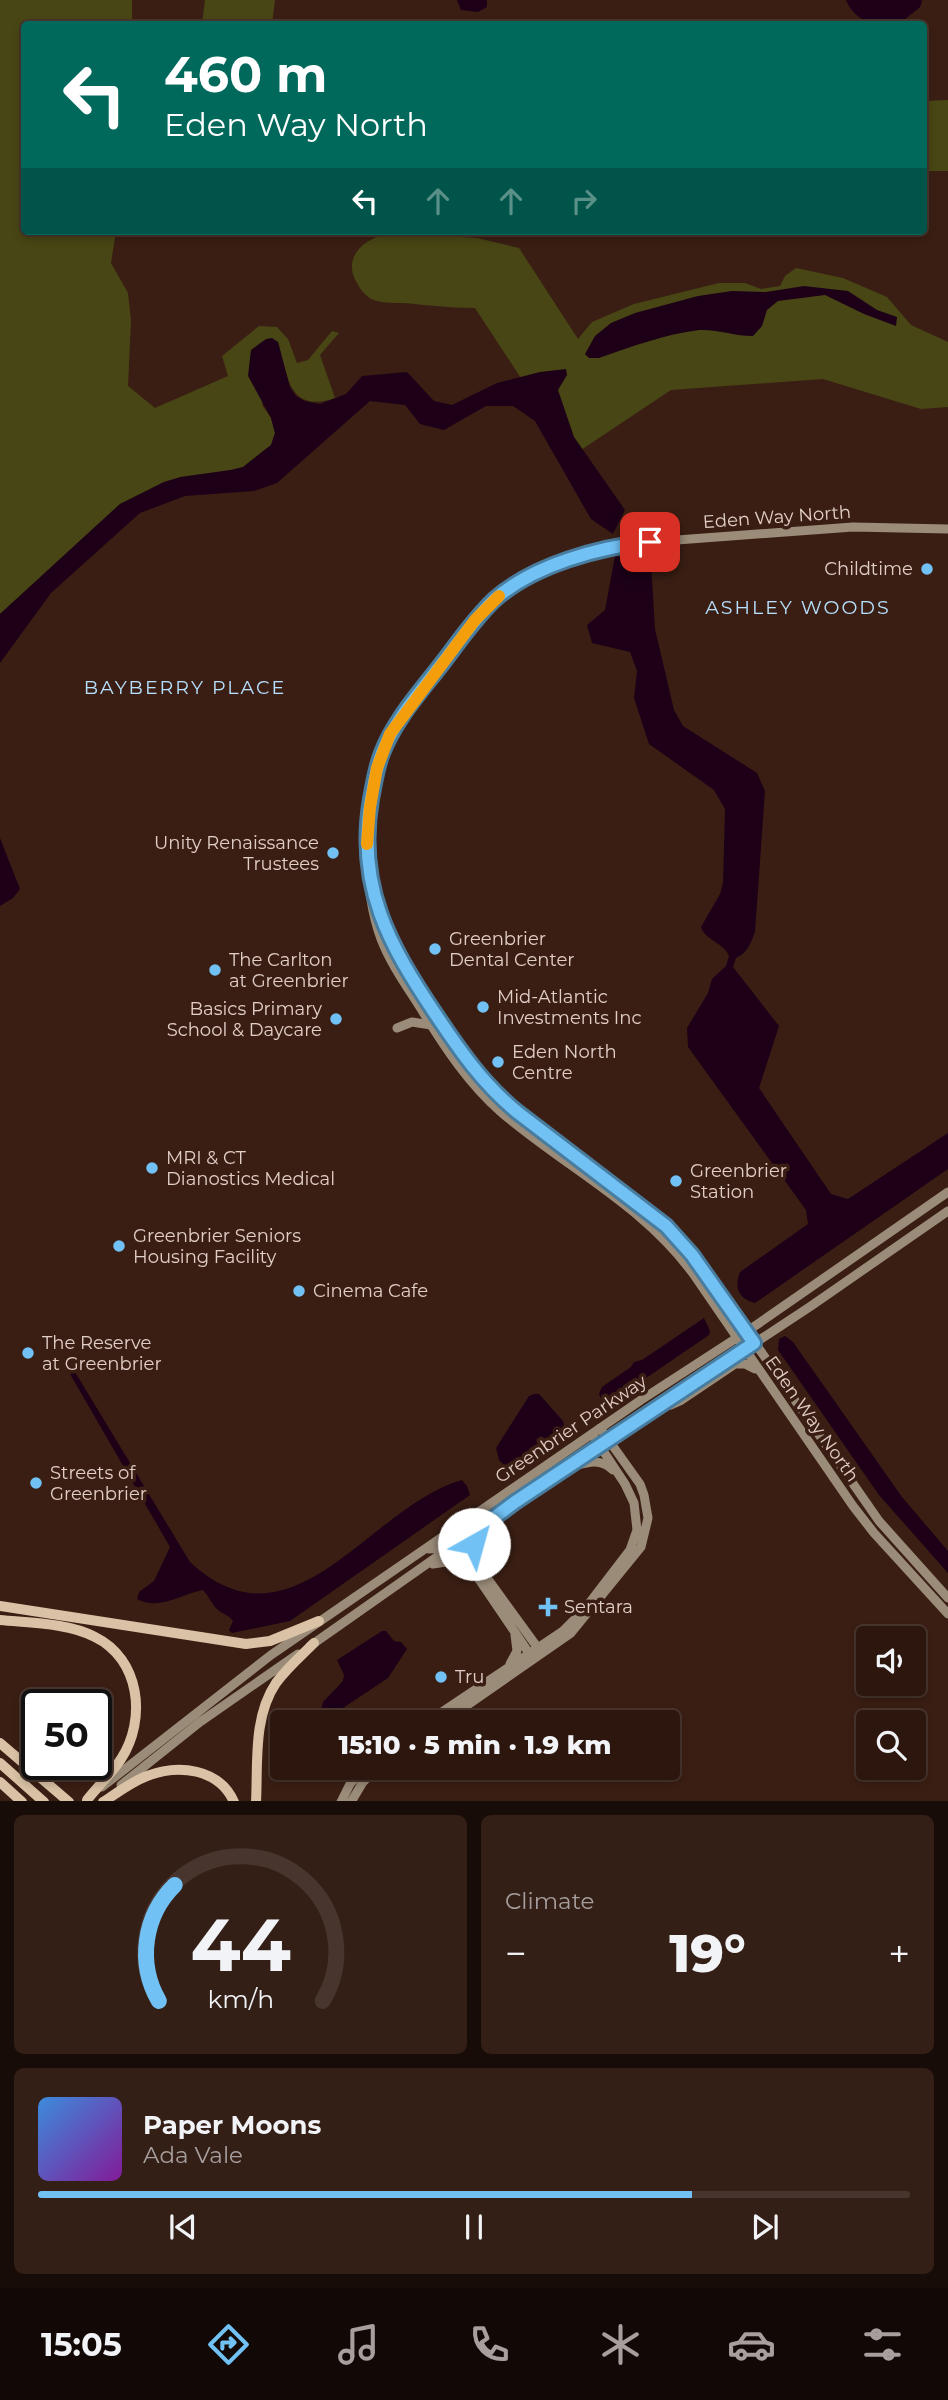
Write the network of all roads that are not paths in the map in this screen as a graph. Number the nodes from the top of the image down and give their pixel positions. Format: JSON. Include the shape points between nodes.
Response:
{"nodes":[{"id":1,"x":948,"y":529,"type":"edge"},
{"id":2,"x":372,"y":890,"type":"junction"},
{"id":3,"x":431,"y":1025,"type":"junction"},
{"id":4,"x":397,"y":1028,"type":"dead end"},
{"id":5,"x":948,"y":1192,"type":"edge"},
{"id":6,"x":948,"y":1211,"type":"edge"},
{"id":7,"x":746,"y":1332,"type":"junction"},
{"id":8,"x":737,"y":1338,"type":"junction"},
{"id":9,"x":754,"y":1343,"type":"junction"},
{"id":10,"x":744,"y":1349,"type":"junction"},
{"id":11,"x":762,"y":1375,"type":"junction"},
{"id":12,"x":659,"y":1406,"type":"junction"},
{"id":13,"x":596,"y":1431,"type":"junction"},
{"id":14,"x":605,"y":1443,"type":"junction"},
{"id":15,"x":565,"y":1468,"type":"junction"},
{"id":16,"x":625,"y":1483,"type":"junction"},
{"id":17,"x":483,"y":1526,"type":"junction"},
{"id":18,"x":452,"y":1547,"type":"junction"},
{"id":19,"x":421,"y":1552,"type":"junction"},
{"id":20,"x":425,"y":1566,"type":"junction"},
{"id":21,"x":485,"y":1574,"type":"junction"},
{"id":22,"x":948,"y":1598,"type":"edge"},
{"id":23,"x":0,"y":1606,"type":"edge"},
{"id":24,"x":948,"y":1614,"type":"edge"},
{"id":25,"x":0,"y":1620,"type":"edge"},
{"id":26,"x":319,"y":1621,"type":"junction"},
{"id":27,"x":513,"y":1630,"type":"junction"},
{"id":28,"x":314,"y":1643,"type":"junction"},
{"id":29,"x":536,"y":1654,"type":"junction"},
{"id":30,"x":503,"y":1670,"type":"junction"},
{"id":31,"x":445,"y":1710,"type":"edge"},
{"id":32,"x":459,"y":1710,"type":"edge"},
{"id":33,"x":1,"y":1743,"type":"edge"},
{"id":34,"x":0,"y":1763,"type":"edge"},
{"id":35,"x":0,"y":1772,"type":"edge"},
{"id":36,"x":354,"y":1780,"type":"edge"},
{"id":37,"x":365,"y":1780,"type":"edge"},
{"id":38,"x":0,"y":1782,"type":"edge"},
{"id":39,"x":0,"y":1789,"type":"edge"},
{"id":40,"x":14,"y":1801,"type":"edge"},
{"id":41,"x":22,"y":1801,"type":"edge"},
{"id":42,"x":34,"y":1801,"type":"edge"},
{"id":43,"x":44,"y":1801,"type":"edge"},
{"id":44,"x":69,"y":1801,"type":"edge"},
{"id":45,"x":86,"y":1801,"type":"edge"},
{"id":46,"x":102,"y":1801,"type":"edge"},
{"id":47,"x":234,"y":1801,"type":"edge"},
{"id":48,"x":256,"y":1801,"type":"edge"},
{"id":49,"x":341,"y":1801,"type":"edge"},
{"id":50,"x":351,"y":1801,"type":"edge"}],
"edges":[{"from":1,"to":2,"type":"street","name":"Eden Way North","via":[[841,528],[650,542],[543,569],[514,584],[485,609],[449,654],[396,725],[381,755],[368,828]]},
{"from":2,"to":3,"type":"street","name":"Eden Way North","via":[[385,948]]},
{"from":2,"to":7,"type":"street","name":"Eden Way North","via":[[404,967],[481,1078],[517,1112],[666,1226]]},
{"from":3,"to":4,"type":"street","via":[[412,1022]]},
{"from":3,"to":8,"type":"street","name":"Eden Way North","via":[[475,1085],[501,1111],[660,1233]]},
{"from":5,"to":7,"type":"street","name":"Greenbrier Parkway"},
{"from":6,"to":9,"type":"street","name":"Greenbrier Parkway"},
{"from":7,"to":8,"type":"street","name":"Greenbrier Parkway"},
{"from":7,"to":9,"type":"street","name":"Eden Way North"},
{"from":8,"to":10,"type":"street","name":"Eden Way North"},
{"from":8,"to":13,"type":"street","name":"Greenbrier Parkway"},
{"from":9,"to":10,"type":"street","name":"Greenbrier Parkway"},
{"from":9,"to":22,"type":"street","name":"Eden Way North","via":[[878,1521]]},
{"from":10,"to":11,"type":"street","name":"Eden Way North"},
{"from":10,"to":12,"type":"street","name":"Greenbrier Parkway"},
{"from":11,"to":12,"type":"street","via":[[748,1365],[735,1364],[671,1405]]},
{"from":11,"to":24,"type":"street","name":"Eden Way North","via":[[866,1523]]},
{"from":12,"to":14,"type":"street","name":"Greenbrier Parkway"},
{"from":13,"to":14,"type":"street"},
{"from":13,"to":19,"type":"street","name":"Greenbrier Parkway"},
{"from":14,"to":15,"type":"street","name":"Greenbrier Parkway"},
{"from":14,"to":16,"type":"street"},
{"from":14,"to":29,"type":"street","via":[[644,1495],[648,1518],[644,1541],[632,1562],[571,1633]]},
{"from":15,"to":16,"type":"street","via":[[603,1462]]},
{"from":15,"to":17,"type":"street","name":"Greenbrier Parkway"},
{"from":16,"to":29,"type":"street","via":[[637,1516],[630,1550],[584,1610]]},
{"from":17,"to":18,"type":"street","name":"Greenbrier Parkway"},
{"from":17,"to":21,"type":"street","via":[[474,1547]]},
{"from":18,"to":19,"type":"street"},
{"from":18,"to":20,"type":"street","name":"Greenbrier Parkway"},
{"from":18,"to":21,"type":"street","via":[[468,1555]]},
{"from":19,"to":26,"type":"street","name":"Greenbrier Parkway"},
{"from":20,"to":27,"type":"street","via":[[453,1560],[466,1563]]},
{"from":20,"to":28,"type":"street","name":"Greenbrier Parkway"},
{"from":21,"to":29,"type":"street"},
{"from":23,"to":26,"type":"highway","via":[[246,1644],[270,1642]]},
{"from":25,"to":45,"type":"highway","via":[[94,1636],[117,1653],[128,1671],[136,1705],[132,1735],[122,1758]]},
{"from":26,"to":45,"type":"street","name":"Greenbrier Parkway"},
{"from":27,"to":29,"type":"street"},
{"from":27,"to":30,"type":"street","via":[[517,1651]]},
{"from":28,"to":46,"type":"street","name":"Greenbrier Parkway","via":[[200,1722]]},
{"from":28,"to":48,"type":"highway","via":[[281,1677],[266,1702],[260,1723]]},
{"from":29,"to":30,"type":"street"},
{"from":29,"to":32,"type":"street"},
{"from":30,"to":31,"type":"street"},
{"from":33,"to":44,"type":"highway"},
{"from":34,"to":43,"type":"highway"},
{"from":35,"to":42,"type":"highway"},
{"from":36,"to":49,"type":"street"},
{"from":37,"to":50,"type":"street"},
{"from":38,"to":41,"type":"highway"},
{"from":39,"to":40,"type":"highway"},
{"from":46,"to":47,"type":"highway","via":[[148,1776],[186,1770],[215,1779]]}]}
